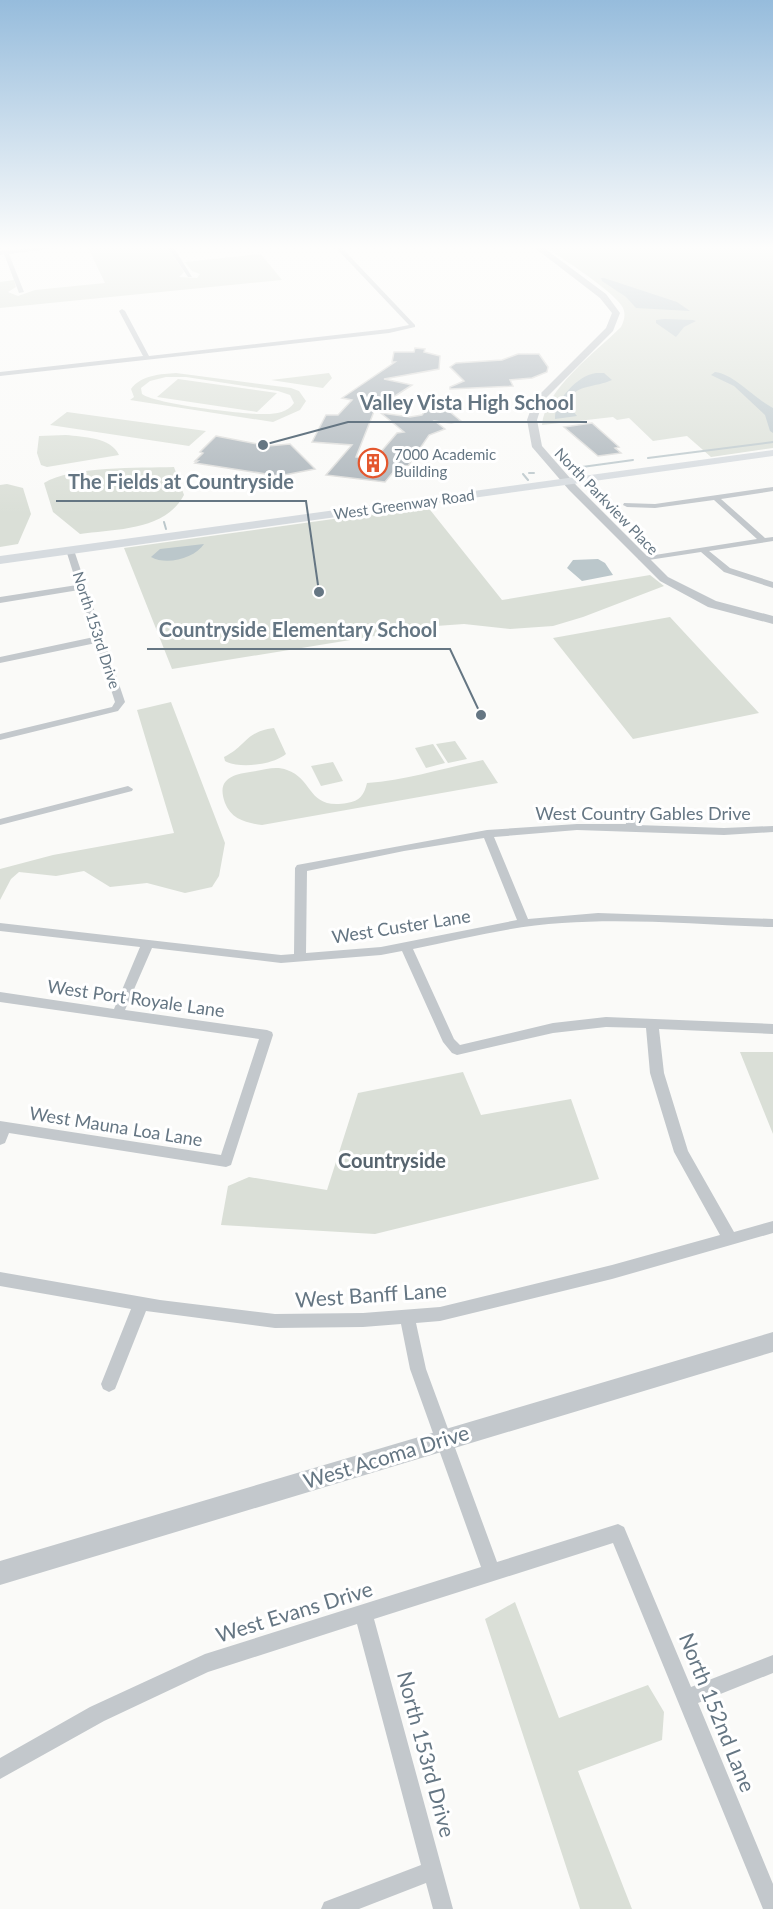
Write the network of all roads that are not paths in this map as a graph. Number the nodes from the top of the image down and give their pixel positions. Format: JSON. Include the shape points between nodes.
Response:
{"nodes":[{"id":1,"x":136,"y":337,"type":"edge"},
{"id":2,"x":330,"y":337,"type":"edge"},
{"id":3,"x":602,"y":337,"type":"edge"},
{"id":4,"x":147,"y":358,"type":"junction"},
{"id":5,"x":0,"y":374,"type":"edge"},
{"id":6,"x":773,"y":453,"type":"edge"},
{"id":7,"x":567,"y":482,"type":"junction"},
{"id":8,"x":773,"y":489,"type":"edge"},
{"id":9,"x":715,"y":497,"type":"junction"},
{"id":10,"x":627,"y":505,"type":"dead end"},
{"id":11,"x":768,"y":540,"type":"edge"},
{"id":12,"x":70,"y":550,"type":"junction"},
{"id":13,"x":703,"y":550,"type":"junction"},
{"id":14,"x":642,"y":559,"type":"junction"},
{"id":15,"x":0,"y":560,"type":"edge"},
{"id":16,"x":773,"y":585,"type":"edge"},
{"id":17,"x":82,"y":587,"type":"junction"},
{"id":18,"x":0,"y":600,"type":"edge"},
{"id":19,"x":773,"y":620,"type":"edge"},
{"id":20,"x":100,"y":639,"type":"junction"},
{"id":21,"x":0,"y":660,"type":"edge"},
{"id":22,"x":0,"y":737,"type":"edge"},
{"id":23,"x":128,"y":789,"type":"dead end"},
{"id":24,"x":629,"y":810,"type":"dead end"},
{"id":25,"x":0,"y":822,"type":"edge"},
{"id":26,"x":632,"y":828,"type":"junction"},
{"id":27,"x":773,"y":829,"type":"edge"},
{"id":28,"x":487,"y":833,"type":"junction"},
{"id":29,"x":524,"y":923,"type":"junction"},
{"id":30,"x":773,"y":923,"type":"edge"},
{"id":31,"x":0,"y":927,"type":"edge"},
{"id":32,"x":147,"y":945,"type":"junction"},
{"id":33,"x":406,"y":947,"type":"junction"},
{"id":34,"x":300,"y":958,"type":"junction"},
{"id":35,"x":0,"y":997,"type":"edge"},
{"id":36,"x":118,"y":1013,"type":"junction"},
{"id":37,"x":652,"y":1023,"type":"junction"},
{"id":38,"x":773,"y":1029,"type":"edge"},
{"id":39,"x":2,"y":1131,"type":"edge"},
{"id":40,"x":226,"y":1161,"type":"joint"},
{"id":41,"x":773,"y":1227,"type":"edge"},
{"id":42,"x":730,"y":1239,"type":"junction"},
{"id":43,"x":0,"y":1280,"type":"edge"},
{"id":44,"x":141,"y":1304,"type":"junction"},
{"id":45,"x":406,"y":1317,"type":"junction"},
{"id":46,"x":773,"y":1342,"type":"edge"},
{"id":47,"x":109,"y":1384,"type":"dead end"},
{"id":48,"x":443,"y":1439,"type":"junction"},
{"id":49,"x":618,"y":1533,"type":"joint"},
{"id":50,"x":0,"y":1572,"type":"edge"},
{"id":51,"x":492,"y":1572,"type":"junction"},
{"id":52,"x":363,"y":1613,"type":"junction"},
{"id":53,"x":773,"y":1664,"type":"edge"},
{"id":54,"x":687,"y":1698,"type":"junction"},
{"id":55,"x":0,"y":1769,"type":"edge"},
{"id":56,"x":434,"y":1870,"type":"junction"},
{"id":57,"x":331,"y":1909,"type":"edge"},
{"id":58,"x":443,"y":1909,"type":"edge"},
{"id":59,"x":773,"y":1909,"type":"edge"}],
"edges":[{"from":1,"to":4,"type":"street"},
{"from":2,"to":4,"type":"street"},
{"from":3,"to":7,"type":"street","name":"North Parkview Place","via":[[548,389],[534,410],[532,430],[537,447]]},
{"from":4,"to":5,"type":"street"},
{"from":6,"to":7,"type":"main road","name":"West Greenway Road"},
{"from":7,"to":12,"type":"main road","name":"West Greenway Road"},
{"from":7,"to":14,"type":"street","name":"North Parkview Place"},
{"from":8,"to":9,"type":"street"},
{"from":9,"to":10,"type":"street","via":[[655,506]]},
{"from":9,"to":11,"type":"street"},
{"from":11,"to":13,"type":"street"},
{"from":12,"to":15,"type":"main road","name":"West Greenway Road"},
{"from":12,"to":17,"type":"street","name":"North 153rd Drive"},
{"from":13,"to":14,"type":"street"},
{"from":13,"to":16,"type":"street","via":[[727,570]]},
{"from":14,"to":19,"type":"street","name":"North Parkview Place","via":[[664,579],[700,599]]},
{"from":17,"to":18,"type":"street"},
{"from":17,"to":20,"type":"street","name":"North 153rd Drive"},
{"from":20,"to":21,"type":"street"},
{"from":20,"to":22,"type":"street","name":"North 153rd Drive","via":[[120,702],[115,709]]},
{"from":23,"to":25,"type":"street"},
{"from":24,"to":26,"type":"street"},
{"from":26,"to":27,"type":"street","name":"West Country Gables Drive","via":[[738,832]]},
{"from":26,"to":28,"type":"street","name":"West Country Gables Drive","via":[[578,826]]},
{"from":28,"to":29,"type":"street"},
{"from":28,"to":34,"type":"street","name":"West Country Gables Drive","via":[[301,868]]},
{"from":29,"to":30,"type":"street","name":"West Custer Lane","via":[[598,917]]},
{"from":29,"to":33,"type":"street","name":"West Custer Lane"},
{"from":31,"to":32,"type":"street","name":"West Custer Lane"},
{"from":32,"to":34,"type":"street","name":"West Custer Lane"},
{"from":32,"to":36,"type":"street"},
{"from":33,"to":34,"type":"street","name":"West Custer Lane"},
{"from":33,"to":37,"type":"street","via":[[449,1042],[457,1050],[552,1028],[606,1022]]},
{"from":35,"to":36,"type":"street","name":"West Port Royale Lane"},
{"from":36,"to":40,"type":"street","name":"West Port Royale Lane","via":[[267,1035]]},
{"from":37,"to":38,"type":"street"},
{"from":37,"to":42,"type":"street","via":[[657,1073],[681,1152]]},
{"from":39,"to":40,"type":"street","name":"West Mauna Loa Lane"},
{"from":41,"to":42,"type":"street","name":"West Banff Lane"},
{"from":42,"to":45,"type":"street","name":"West Banff Lane","via":[[440,1314]]},
{"from":43,"to":44,"type":"street","name":"West Banff Lane"},
{"from":44,"to":45,"type":"street","name":"West Banff Lane","via":[[275,1321]]},
{"from":44,"to":47,"type":"street"},
{"from":45,"to":48,"type":"street","via":[[418,1369]]},
{"from":46,"to":48,"type":"street","name":"West Acoma Drive"},
{"from":48,"to":50,"type":"street","name":"West Acoma Drive"},
{"from":48,"to":51,"type":"street"},
{"from":49,"to":51,"type":"street","name":"West Evans Drive"},
{"from":49,"to":54,"type":"street","name":"North 152nd Lane"},
{"from":51,"to":52,"type":"street","name":"West Evans Drive"},
{"from":52,"to":55,"type":"street","name":"West Evans Drive","via":[[205,1663],[98,1714]]},
{"from":52,"to":56,"type":"street","name":"North 153rd Drive"},
{"from":53,"to":54,"type":"street"},
{"from":54,"to":59,"type":"street","name":"North 152nd Lane"},
{"from":56,"to":57,"type":"street"},
{"from":56,"to":58,"type":"street","name":"North 153rd Drive"}]}
